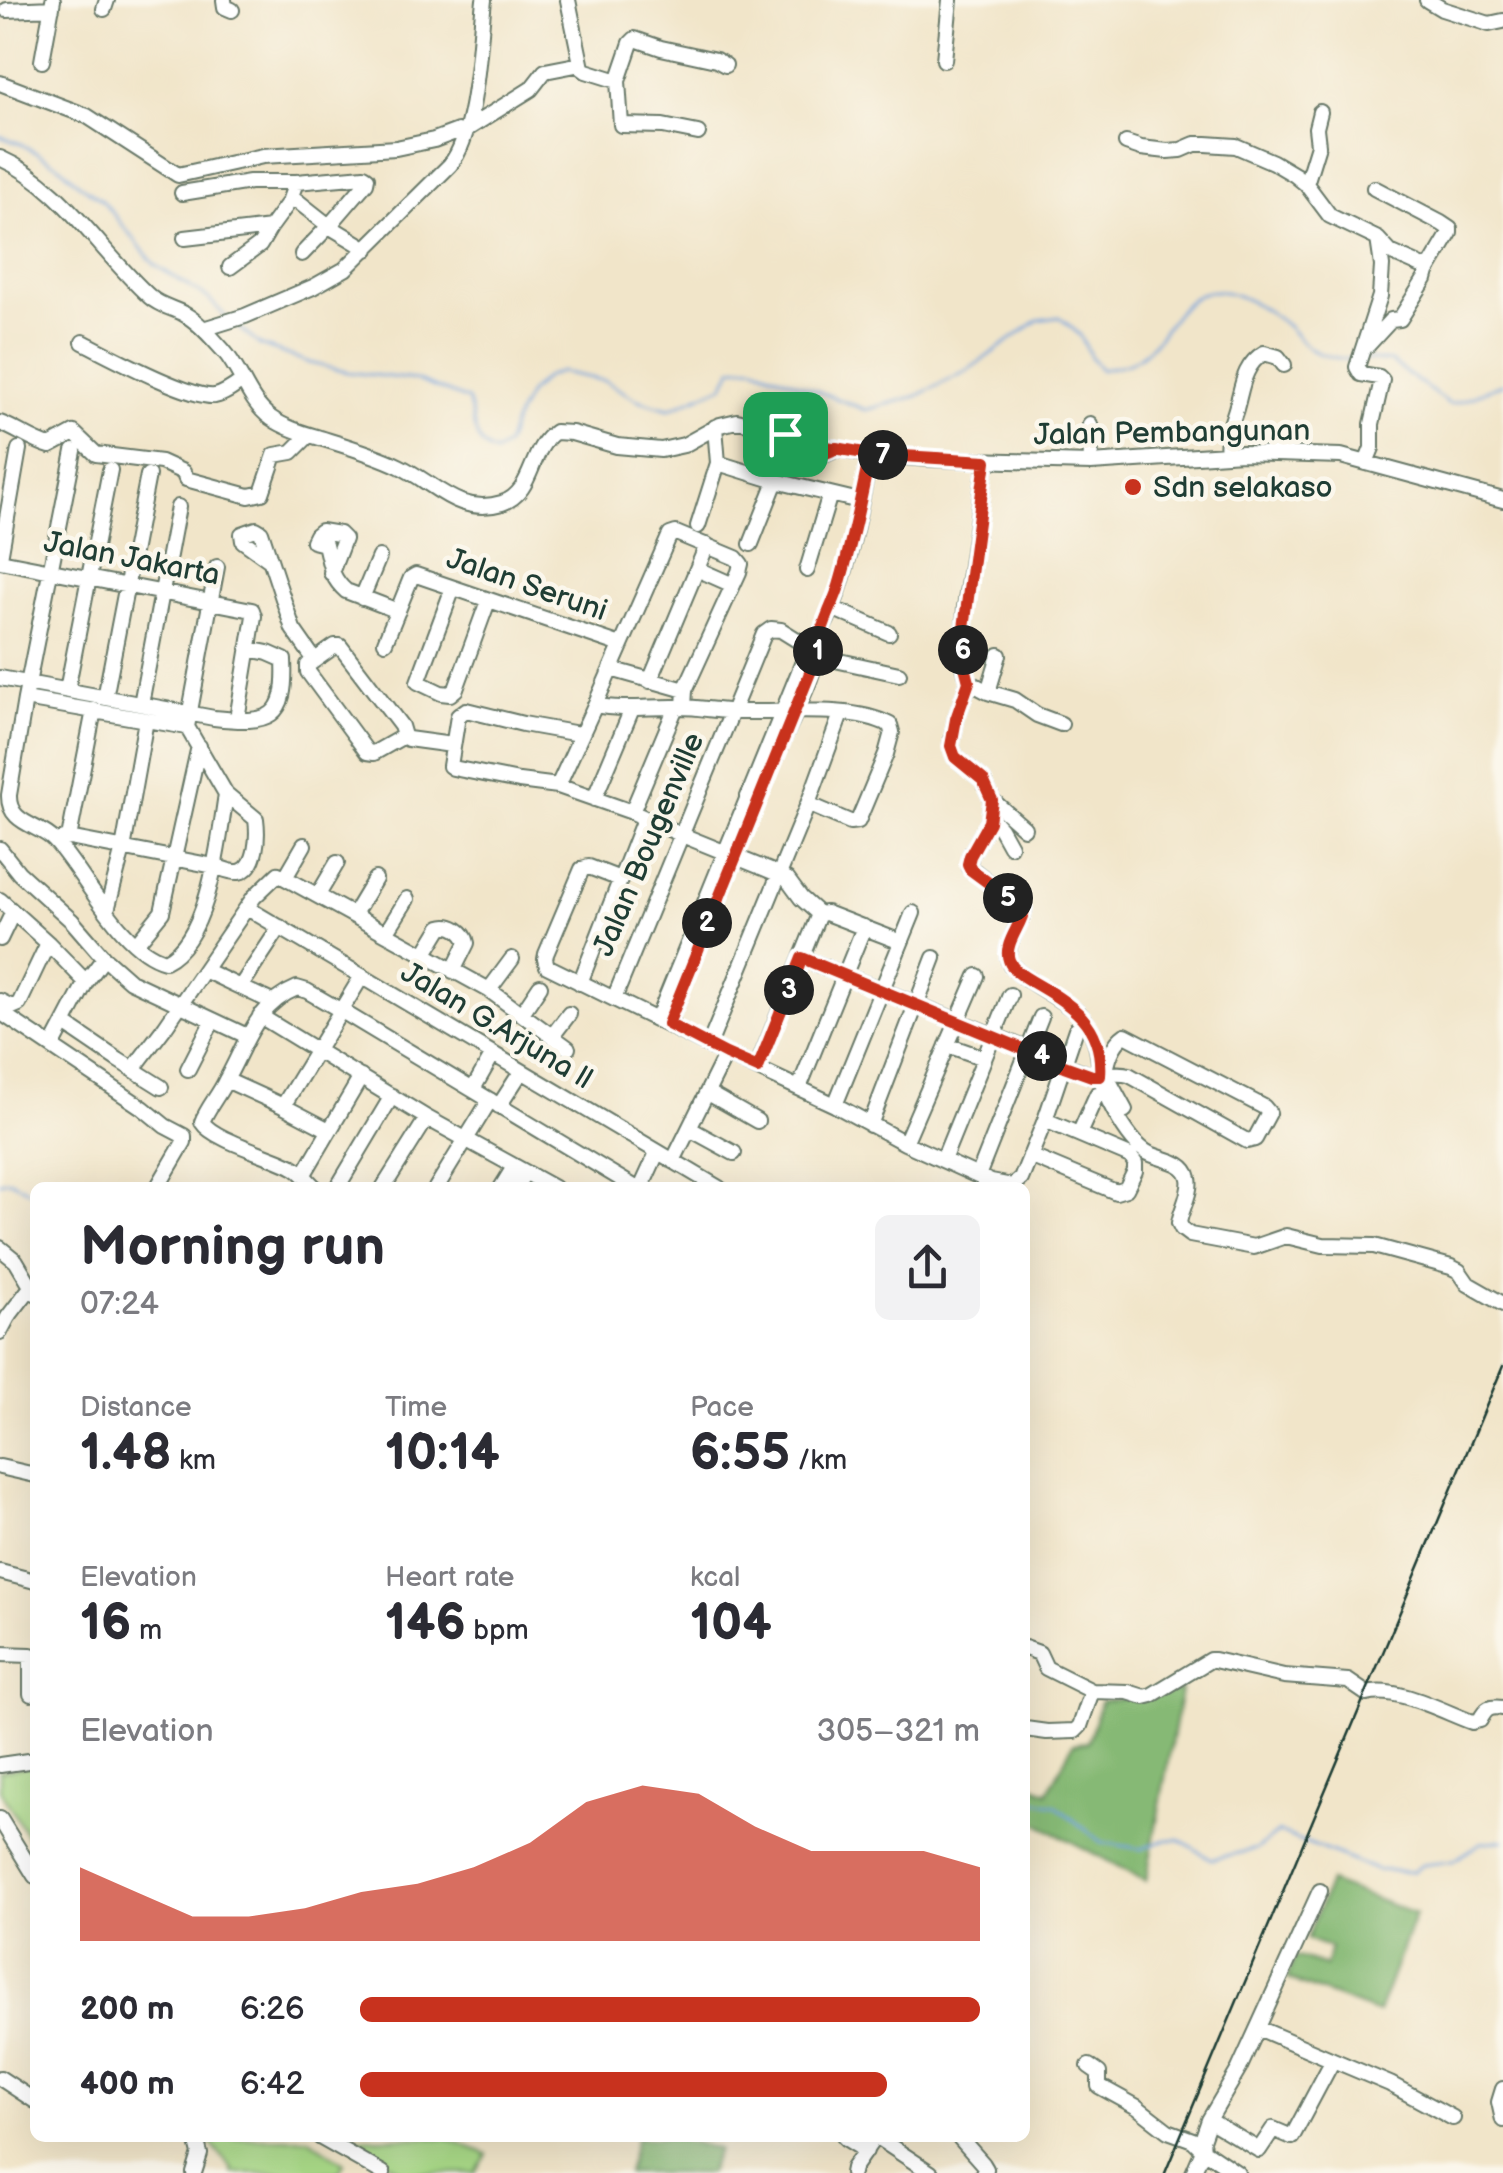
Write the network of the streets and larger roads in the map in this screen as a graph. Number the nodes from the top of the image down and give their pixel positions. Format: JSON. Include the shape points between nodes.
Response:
{"nodes":[{"id":1,"x":480,"y":0,"type":"edge"},
{"id":2,"x":568,"y":0,"type":"edge"},
{"id":3,"x":950,"y":0,"type":"edge"},
{"id":4,"x":1428,"y":0,"type":"edge"},
{"id":5,"x":52,"y":4,"type":"edge"},
{"id":6,"x":7,"y":10,"type":"dead end"},
{"id":7,"x":1503,"y":21,"type":"edge"},
{"id":8,"x":944,"y":60,"type":"dead end"},
{"id":9,"x":42,"y":62,"type":"dead end"},
{"id":10,"x":581,"y":64,"type":"junction"},
{"id":11,"x":725,"y":65,"type":"dead end"},
{"id":12,"x":618,"y":81,"type":"junction"},
{"id":13,"x":0,"y":83,"type":"edge"},
{"id":14,"x":1320,"y":112,"type":"dead end"},
{"id":15,"x":463,"y":130,"type":"junction"},
{"id":16,"x":698,"y":132,"type":"dead end"},
{"id":17,"x":1126,"y":143,"type":"dead end"},
{"id":18,"x":0,"y":158,"type":"edge"},
{"id":19,"x":1306,"y":184,"type":"junction"},
{"id":20,"x":1374,"y":188,"type":"dead end"},
{"id":21,"x":294,"y":189,"type":"junction"},
{"id":22,"x":182,"y":194,"type":"dead end"},
{"id":23,"x":329,"y":226,"type":"junction"},
{"id":24,"x":270,"y":228,"type":"junction"},
{"id":25,"x":184,"y":238,"type":"dead end"},
{"id":26,"x":1378,"y":239,"type":"junction"},
{"id":27,"x":364,"y":247,"type":"junction"},
{"id":28,"x":302,"y":254,"type":"dead end"},
{"id":29,"x":230,"y":267,"type":"dead end"},
{"id":30,"x":1426,"y":272,"type":"junction"},
{"id":31,"x":208,"y":325,"type":"junction"},
{"id":32,"x":83,"y":342,"type":"dead end"},
{"id":33,"x":1362,"y":351,"type":"junction"},
{"id":34,"x":1284,"y":364,"type":"dead end"},
{"id":35,"x":242,"y":381,"type":"junction"},
{"id":36,"x":0,"y":423,"type":"edge"},
{"id":37,"x":1090,"y":424,"type":"dead end"},
{"id":38,"x":715,"y":427,"type":"junction"},
{"id":39,"x":309,"y":434,"type":"junction"},
{"id":40,"x":19,"y":449,"type":"dead end"},
{"id":41,"x":74,"y":451,"type":"dead end"},
{"id":42,"x":870,"y":454,"type":"junction"},
{"id":43,"x":1228,"y":454,"type":"junction"},
{"id":44,"x":986,"y":461,"type":"junction"},
{"id":45,"x":718,"y":463,"type":"junction"},
{"id":46,"x":1366,"y":463,"type":"junction"},
{"id":47,"x":1092,"y":464,"type":"junction"},
{"id":48,"x":110,"y":470,"type":"dead end"},
{"id":49,"x":148,"y":474,"type":"dead end"},
{"id":50,"x":776,"y":480,"type":"junction"},
{"id":51,"x":830,"y":494,"type":"junction"},
{"id":52,"x":851,"y":499,"type":"dead end"},
{"id":53,"x":1503,"y":500,"type":"edge"},
{"id":54,"x":178,"y":508,"type":"dead end"},
{"id":55,"x":698,"y":526,"type":"dead end"},
{"id":56,"x":751,"y":544,"type":"dead end"},
{"id":57,"x":707,"y":545,"type":"junction"},
{"id":58,"x":379,"y":557,"type":"dead end"},
{"id":59,"x":0,"y":559,"type":"edge"},
{"id":60,"x":268,"y":559,"type":"dead end"},
{"id":61,"x":216,"y":566,"type":"dead end"},
{"id":62,"x":698,"y":569,"type":"junction"},
{"id":63,"x":807,"y":570,"type":"dead end"},
{"id":64,"x":51,"y":571,"type":"junction"},
{"id":65,"x":331,"y":573,"type":"dead end"},
{"id":66,"x":88,"y":578,"type":"junction"},
{"id":67,"x":734,"y":584,"type":"junction"},
{"id":68,"x":126,"y":585,"type":"junction"},
{"id":69,"x":453,"y":588,"type":"junction"},
{"id":70,"x":162,"y":592,"type":"junction"},
{"id":71,"x":362,"y":598,"type":"junction"},
{"id":72,"x":209,"y":601,"type":"junction"},
{"id":73,"x":488,"y":601,"type":"junction"},
{"id":74,"x":832,"y":608,"type":"junction"},
{"id":75,"x":398,"y":611,"type":"junction"},
{"id":76,"x":888,"y":633,"type":"dead end"},
{"id":77,"x":385,"y":642,"type":"dead end"},
{"id":78,"x":620,"y":646,"type":"junction"},
{"id":79,"x":815,"y":646,"type":"junction"},
{"id":80,"x":248,"y":649,"type":"junction"},
{"id":81,"x":999,"y":654,"type":"dead end"},
{"id":82,"x":314,"y":660,"type":"junction"},
{"id":83,"x":611,"y":668,"type":"junction"},
{"id":84,"x":899,"y":674,"type":"dead end"},
{"id":85,"x":0,"y":678,"type":"edge"},
{"id":86,"x":29,"y":682,"type":"junction"},
{"id":87,"x":650,"y":682,"type":"junction"},
{"id":88,"x":969,"y":682,"type":"junction"},
{"id":89,"x":66,"y":690,"type":"junction"},
{"id":90,"x":988,"y":692,"type":"junction"},
{"id":91,"x":597,"y":698,"type":"junction"},
{"id":92,"x":25,"y":699,"type":"junction"},
{"id":93,"x":683,"y":700,"type":"junction"},
{"id":94,"x":100,"y":704,"type":"junction"},
{"id":95,"x":632,"y":709,"type":"junction"},
{"id":96,"x":789,"y":711,"type":"junction"},
{"id":97,"x":143,"y":712,"type":"junction"},
{"id":98,"x":733,"y":712,"type":"junction"},
{"id":99,"x":841,"y":714,"type":"junction"},
{"id":100,"x":237,"y":719,"type":"junction"},
{"id":101,"x":188,"y":720,"type":"junction"},
{"id":102,"x":1061,"y":724,"type":"dead end"},
{"id":103,"x":580,"y":734,"type":"junction"},
{"id":104,"x":404,"y":736,"type":"junction"},
{"id":105,"x":452,"y":745,"type":"junction"},
{"id":106,"x":198,"y":746,"type":"junction"},
{"id":107,"x":558,"y":786,"type":"junction"},
{"id":108,"x":226,"y":794,"type":"junction"},
{"id":109,"x":594,"y":799,"type":"junction"},
{"id":110,"x":992,"y":800,"type":"junction"},
{"id":111,"x":808,"y":804,"type":"junction"},
{"id":112,"x":638,"y":816,"type":"junction"},
{"id":113,"x":990,"y":817,"type":"junction"},
{"id":114,"x":1024,"y":828,"type":"dead end"},
{"id":115,"x":682,"y":836,"type":"junction"},
{"id":116,"x":62,"y":840,"type":"junction"},
{"id":117,"x":304,"y":845,"type":"dead end"},
{"id":118,"x":1010,"y":846,"type":"dead end"},
{"id":119,"x":122,"y":848,"type":"junction"},
{"id":120,"x":0,"y":849,"type":"edge"},
{"id":121,"x":729,"y":854,"type":"junction"},
{"id":122,"x":174,"y":859,"type":"junction"},
{"id":123,"x":338,"y":863,"type":"dead end"},
{"id":124,"x":214,"y":866,"type":"junction"},
{"id":125,"x":778,"y":874,"type":"junction"},
{"id":126,"x":286,"y":876,"type":"junction"},
{"id":127,"x":375,"y":879,"type":"dead end"},
{"id":128,"x":620,"y":879,"type":"junction"},
{"id":129,"x":770,"y":892,"type":"junction"},
{"id":130,"x":318,"y":894,"type":"junction"},
{"id":131,"x":800,"y":898,"type":"junction"},
{"id":132,"x":406,"y":899,"type":"dead end"},
{"id":133,"x":0,"y":900,"type":"edge"},
{"id":134,"x":247,"y":908,"type":"junction"},
{"id":135,"x":108,"y":910,"type":"junction"},
{"id":136,"x":13,"y":912,"type":"junction"},
{"id":137,"x":913,"y":913,"type":"dead end"},
{"id":138,"x":354,"y":914,"type":"junction"},
{"id":139,"x":819,"y":914,"type":"junction"},
{"id":140,"x":280,"y":927,"type":"junction"},
{"id":141,"x":864,"y":928,"type":"junction"},
{"id":142,"x":386,"y":933,"type":"junction"},
{"id":143,"x":0,"y":939,"type":"edge"},
{"id":144,"x":902,"y":942,"type":"junction"},
{"id":145,"x":48,"y":943,"type":"junction"},
{"id":146,"x":136,"y":944,"type":"junction"},
{"id":147,"x":424,"y":955,"type":"junction"},
{"id":148,"x":104,"y":958,"type":"junction"},
{"id":149,"x":802,"y":958,"type":"junction"},
{"id":150,"x":934,"y":958,"type":"dead end"},
{"id":151,"x":512,"y":960,"type":"dead end"},
{"id":152,"x":204,"y":970,"type":"junction"},
{"id":153,"x":453,"y":970,"type":"junction"},
{"id":154,"x":362,"y":976,"type":"junction"},
{"id":155,"x":846,"y":976,"type":"junction"},
{"id":156,"x":977,"y":976,"type":"dead end"},
{"id":157,"x":86,"y":982,"type":"junction"},
{"id":158,"x":580,"y":983,"type":"junction"},
{"id":159,"x":241,"y":986,"type":"junction"},
{"id":160,"x":540,"y":986,"type":"dead end"},
{"id":161,"x":489,"y":990,"type":"junction"},
{"id":162,"x":882,"y":991,"type":"junction"},
{"id":163,"x":1010,"y":995,"type":"dead end"},
{"id":164,"x":614,"y":998,"type":"junction"},
{"id":165,"x":0,"y":1001,"type":"edge"},
{"id":166,"x":272,"y":1002,"type":"junction"},
{"id":167,"x":180,"y":1004,"type":"junction"},
{"id":168,"x":917,"y":1005,"type":"junction"},
{"id":169,"x":340,"y":1010,"type":"junction"},
{"id":170,"x":0,"y":1012,"type":"edge"},
{"id":171,"x":522,"y":1013,"type":"junction"},
{"id":172,"x":568,"y":1014,"type":"dead end"},
{"id":173,"x":260,"y":1016,"type":"junction"},
{"id":174,"x":1041,"y":1017,"type":"dead end"},
{"id":175,"x":213,"y":1020,"type":"junction"},
{"id":176,"x":957,"y":1020,"type":"junction"},
{"id":177,"x":662,"y":1022,"type":"junction"},
{"id":178,"x":65,"y":1024,"type":"junction"},
{"id":179,"x":1076,"y":1029,"type":"dead end"},
{"id":180,"x":553,"y":1035,"type":"junction"},
{"id":181,"x":993,"y":1035,"type":"junction"},
{"id":182,"x":247,"y":1036,"type":"junction"},
{"id":183,"x":54,"y":1043,"type":"dead end"},
{"id":184,"x":947,"y":1044,"type":"junction"},
{"id":185,"x":709,"y":1046,"type":"junction"},
{"id":186,"x":568,"y":1048,"type":"dead end"},
{"id":187,"x":1028,"y":1050,"type":"junction"},
{"id":188,"x":316,"y":1051,"type":"junction"},
{"id":189,"x":493,"y":1054,"type":"junction"},
{"id":190,"x":726,"y":1054,"type":"junction"},
{"id":191,"x":984,"y":1058,"type":"junction"},
{"id":192,"x":1064,"y":1066,"type":"junction"},
{"id":193,"x":758,"y":1068,"type":"junction"},
{"id":194,"x":133,"y":1069,"type":"junction"},
{"id":195,"x":188,"y":1069,"type":"dead end"},
{"id":196,"x":521,"y":1072,"type":"junction"},
{"id":197,"x":1103,"y":1075,"type":"junction"},
{"id":198,"x":361,"y":1077,"type":"junction"},
{"id":199,"x":226,"y":1080,"type":"junction"},
{"id":200,"x":161,"y":1086,"type":"dead end"},
{"id":201,"x":799,"y":1088,"type":"junction"},
{"id":202,"x":472,"y":1089,"type":"junction"},
{"id":203,"x":708,"y":1093,"type":"junction"},
{"id":204,"x":1097,"y":1094,"type":"dead end"},
{"id":205,"x":392,"y":1096,"type":"junction"},
{"id":206,"x":495,"y":1103,"type":"junction"},
{"id":207,"x":835,"y":1105,"type":"junction"},
{"id":208,"x":282,"y":1106,"type":"junction"},
{"id":209,"x":1125,"y":1110,"type":"dead end"},
{"id":210,"x":427,"y":1118,"type":"junction"},
{"id":211,"x":1045,"y":1120,"type":"junction"},
{"id":212,"x":757,"y":1121,"type":"dead end"},
{"id":213,"x":870,"y":1124,"type":"junction"},
{"id":214,"x":690,"y":1129,"type":"junction"},
{"id":215,"x":329,"y":1130,"type":"junction"},
{"id":216,"x":1079,"y":1134,"type":"junction"},
{"id":217,"x":466,"y":1139,"type":"junction"},
{"id":218,"x":905,"y":1143,"type":"junction"},
{"id":219,"x":658,"y":1153,"type":"junction"},
{"id":220,"x":734,"y":1153,"type":"dead end"},
{"id":221,"x":1030,"y":1156,"type":"junction"},
{"id":222,"x":944,"y":1160,"type":"junction"},
{"id":223,"x":673,"y":1161,"type":"junction"},
{"id":224,"x":519,"y":1170,"type":"junction"},
{"id":225,"x":304,"y":1174,"type":"junction"},
{"id":226,"x":978,"y":1176,"type":"junction"},
{"id":227,"x":161,"y":1182,"type":"edge"},
{"id":228,"x":311,"y":1182,"type":"edge"},
{"id":229,"x":341,"y":1182,"type":"edge"},
{"id":230,"x":387,"y":1182,"type":"edge"},
{"id":231,"x":440,"y":1182,"type":"edge"},
{"id":232,"x":507,"y":1182,"type":"edge"},
{"id":233,"x":516,"y":1182,"type":"edge"},
{"id":234,"x":542,"y":1182,"type":"edge"},
{"id":235,"x":628,"y":1182,"type":"edge"},
{"id":236,"x":641,"y":1182,"type":"edge"},
{"id":237,"x":709,"y":1182,"type":"edge"},
{"id":238,"x":991,"y":1182,"type":"edge"},
{"id":239,"x":1017,"y":1182,"type":"edge"},
{"id":240,"x":0,"y":1248,"type":"edge"},
{"id":241,"x":30,"y":1285,"type":"edge"},
{"id":242,"x":30,"y":1293,"type":"edge"},
{"id":243,"x":1503,"y":1304,"type":"edge"},
{"id":244,"x":0,"y":1332,"type":"edge"},
{"id":245,"x":0,"y":1467,"type":"edge"},
{"id":246,"x":30,"y":1474,"type":"edge"},
{"id":247,"x":0,"y":1572,"type":"edge"},
{"id":248,"x":30,"y":1580,"type":"edge"},
{"id":249,"x":1030,"y":1650,"type":"edge"},
{"id":250,"x":0,"y":1654,"type":"edge"},
{"id":251,"x":30,"y":1655,"type":"edge"},
{"id":252,"x":1092,"y":1691,"type":"junction"},
{"id":253,"x":1503,"y":1708,"type":"edge"},
{"id":254,"x":1030,"y":1729,"type":"edge"},
{"id":255,"x":30,"y":1761,"type":"edge"},
{"id":256,"x":0,"y":1764,"type":"edge"},
{"id":257,"x":0,"y":1819,"type":"edge"},
{"id":258,"x":30,"y":1868,"type":"edge"},
{"id":259,"x":1320,"y":1891,"type":"dead end"},
{"id":260,"x":1258,"y":2028,"type":"junction"},
{"id":261,"x":1333,"y":2060,"type":"junction"},
{"id":262,"x":1088,"y":2066,"type":"dead end"},
{"id":263,"x":0,"y":2078,"type":"edge"},
{"id":264,"x":1503,"y":2089,"type":"edge"},
{"id":265,"x":30,"y":2098,"type":"edge"},
{"id":266,"x":1453,"y":2118,"type":"dead end"},
{"id":267,"x":1209,"y":2120,"type":"junction"},
{"id":268,"x":1503,"y":2120,"type":"edge"},
{"id":269,"x":197,"y":2142,"type":"edge"},
{"id":270,"x":328,"y":2142,"type":"edge"},
{"id":271,"x":851,"y":2142,"type":"edge"},
{"id":272,"x":873,"y":2142,"type":"edge"},
{"id":273,"x":882,"y":2142,"type":"edge"},
{"id":274,"x":967,"y":2142,"type":"edge"},
{"id":275,"x":1203,"y":2150,"type":"junction"},
{"id":276,"x":866,"y":2152,"type":"junction"},
{"id":277,"x":987,"y":2172,"type":"edge"},
{"id":278,"x":194,"y":2173,"type":"edge"},
{"id":279,"x":384,"y":2173,"type":"edge"},
{"id":280,"x":852,"y":2173,"type":"edge"},
{"id":281,"x":931,"y":2173,"type":"edge"},
{"id":282,"x":1193,"y":2173,"type":"edge"},
{"id":283,"x":1237,"y":2173,"type":"edge"}],
"edges":[{"from":1,"to":15,"type":"street"},
{"from":2,"to":10,"type":"street"},
{"from":3,"to":8,"type":"street"},
{"from":4,"to":7,"type":"street","via":[[1489,24]]},
{"from":5,"to":6,"type":"street"},
{"from":5,"to":9,"type":"street"},
{"from":10,"to":12,"type":"street","via":[[586,72]]},
{"from":10,"to":15,"type":"street","via":[[546,71],[530,90]]},
{"from":11,"to":12,"type":"street","via":[[635,38]]},
{"from":12,"to":16,"type":"street","via":[[622,126]]},
{"from":13,"to":15,"type":"street","via":[[80,112],[178,175],[262,156],[396,148]]},
{"from":14,"to":19,"type":"street"},
{"from":15,"to":27,"type":"street"},
{"from":17,"to":19,"type":"street","via":[[1156,150],[1236,146]]},
{"from":18,"to":31,"type":"street","name":"Jalan Pembangunan","via":[[42,184],[155,300]]},
{"from":19,"to":26,"type":"street","via":[[1330,216]]},
{"from":20,"to":30,"type":"street","via":[[1450,230]]},
{"from":21,"to":22,"type":"street","via":[[250,182]]},
{"from":21,"to":23,"type":"street"},
{"from":21,"to":23,"type":"street","via":[[368,178]]},
{"from":21,"to":24,"type":"street"},
{"from":23,"to":27,"type":"street"},
{"from":23,"to":28,"type":"street"},
{"from":24,"to":25,"type":"street"},
{"from":24,"to":29,"type":"street","via":[[260,245]]},
{"from":26,"to":30,"type":"street"},
{"from":26,"to":33,"type":"street","via":[[1380,296]]},
{"from":27,"to":31,"type":"street"},
{"from":30,"to":33,"type":"street","via":[[1400,320],[1392,320]]},
{"from":31,"to":35,"type":"street","name":"Jalan Pembangunan"},
{"from":32,"to":35,"type":"street","via":[[206,396]]},
{"from":33,"to":46,"type":"street","via":[[1359,373],[1382,380]]},
{"from":34,"to":43,"type":"street","via":[[1264,352],[1252,363],[1228,427]]},
{"from":35,"to":39,"type":"street","name":"Jalan Pembangunan","via":[[270,417]]},
{"from":36,"to":39,"type":"street","via":[[50,446],[74,433],[96,454],[161,462],[197,483],[250,496],[262,493],[275,456],[292,452]]},
{"from":37,"to":47,"type":"street"},
{"from":38,"to":39,"type":"street","name":"Jalan Pembangunan","via":[[661,450],[555,432],[542,443],[516,495],[475,506],[394,463]]},
{"from":38,"to":42,"type":"street","name":"Jalan Pembangunan","via":[[736,421]]},
{"from":38,"to":45,"type":"street"},
{"from":40,"to":59,"type":"street"},
{"from":41,"to":64,"type":"street"},
{"from":42,"to":44,"type":"street","name":"Jalan Pembangunan"},
{"from":42,"to":74,"type":"street"},
{"from":43,"to":46,"type":"street","name":"Jalan Pembangunan","via":[[1341,456]]},
{"from":43,"to":47,"type":"street","name":"Jalan Pembangunan"},
{"from":44,"to":47,"type":"street","name":"Jalan Pembangunan"},
{"from":44,"to":88,"type":"street","via":[[964,628]]},
{"from":45,"to":50,"type":"street"},
{"from":45,"to":55,"type":"street"},
{"from":46,"to":53,"type":"street","name":"Jalan Pembangunan"},
{"from":48,"to":66,"type":"street"},
{"from":49,"to":68,"type":"street"},
{"from":50,"to":51,"type":"street"},
{"from":50,"to":56,"type":"street"},
{"from":51,"to":52,"type":"street"},
{"from":51,"to":63,"type":"street"},
{"from":54,"to":70,"type":"street"},
{"from":57,"to":62,"type":"street"},
{"from":57,"to":67,"type":"street","via":[[740,560]]},
{"from":57,"to":78,"type":"street","via":[[670,535]]},
{"from":58,"to":71,"type":"street"},
{"from":59,"to":64,"type":"street","name":"Jalan Jakarta"},
{"from":60,"to":82,"type":"street","via":[[293,629]]},
{"from":61,"to":72,"type":"street"},
{"from":62,"to":67,"type":"street"},
{"from":62,"to":87,"type":"street"},
{"from":64,"to":66,"type":"street","name":"Jalan Jakarta"},
{"from":64,"to":86,"type":"street"},
{"from":65,"to":71,"type":"street"},
{"from":66,"to":68,"type":"street","name":"Jalan Jakarta"},
{"from":66,"to":89,"type":"street"},
{"from":67,"to":93,"type":"street"},
{"from":68,"to":70,"type":"street","name":"Jalan Jakarta"},
{"from":68,"to":94,"type":"street"},
{"from":69,"to":73,"type":"street","name":"Jalan Seruni"},
{"from":69,"to":73,"type":"street","via":[[418,682],[441,693],[456,689]]},
{"from":69,"to":75,"type":"street","name":"Jalan Seruni","via":[[413,576]]},
{"from":70,"to":72,"type":"street","name":"Jalan Jakarta"},
{"from":70,"to":97,"type":"street"},
{"from":71,"to":75,"type":"street"},
{"from":72,"to":80,"type":"street","name":"Jalan Jakarta","via":[[254,612]]},
{"from":72,"to":101,"type":"street"},
{"from":73,"to":78,"type":"street","name":"Jalan Seruni"},
{"from":74,"to":76,"type":"street"},
{"from":74,"to":79,"type":"street"},
{"from":75,"to":77,"type":"street"},
{"from":78,"to":83,"type":"street"},
{"from":79,"to":84,"type":"street","via":[[835,660]]},
{"from":79,"to":96,"type":"street"},
{"from":79,"to":98,"type":"street","name":"Jalan Bougenville","via":[[781,630],[767,631]]},
{"from":80,"to":100,"type":"street"},
{"from":80,"to":100,"type":"street","via":[[284,658],[282,697],[270,716]]},
{"from":81,"to":90,"type":"street"},
{"from":82,"to":104,"type":"street","via":[[340,646]]},
{"from":82,"to":104,"type":"street","via":[[308,672],[367,752]]},
{"from":83,"to":87,"type":"street"},
{"from":83,"to":91,"type":"street"},
{"from":85,"to":86,"type":"street"},
{"from":86,"to":89,"type":"street"},
{"from":86,"to":92,"type":"street"},
{"from":87,"to":93,"type":"street"},
{"from":88,"to":90,"type":"street"},
{"from":88,"to":110,"type":"street","via":[[951,746]]},
{"from":89,"to":94,"type":"street"},
{"from":90,"to":102,"type":"street"},
{"from":91,"to":95,"type":"street"},
{"from":91,"to":103,"type":"street"},
{"from":92,"to":94,"type":"street"},
{"from":92,"to":116,"type":"street","via":[[9,804],[24,824]]},
{"from":93,"to":95,"type":"street"},
{"from":93,"to":98,"type":"street"},
{"from":93,"to":112,"type":"street"},
{"from":94,"to":97,"type":"street"},
{"from":94,"to":116,"type":"street"},
{"from":95,"to":109,"type":"street"},
{"from":96,"to":98,"type":"street"},
{"from":96,"to":99,"type":"street"},
{"from":96,"to":121,"type":"street"},
{"from":97,"to":101,"type":"street"},
{"from":97,"to":119,"type":"street"},
{"from":98,"to":115,"type":"street","name":"Jalan Bougenville"},
{"from":99,"to":111,"type":"street"},
{"from":99,"to":111,"type":"street","via":[[890,725],[886,754],[856,822]]},
{"from":100,"to":101,"type":"street"},
{"from":101,"to":106,"type":"street"},
{"from":103,"to":105,"type":"street","via":[[466,710],[458,716]]},
{"from":103,"to":107,"type":"street"},
{"from":104,"to":105,"type":"street"},
{"from":105,"to":107,"type":"street","via":[[453,768]]},
{"from":106,"to":108,"type":"street"},
{"from":106,"to":122,"type":"street"},
{"from":107,"to":109,"type":"street"},
{"from":108,"to":124,"type":"street"},
{"from":108,"to":124,"type":"street","via":[[258,824],[254,856],[237,872]]},
{"from":109,"to":112,"type":"street"},
{"from":110,"to":113,"type":"street"},
{"from":110,"to":114,"type":"street"},
{"from":111,"to":125,"type":"street"},
{"from":112,"to":115,"type":"street"},
{"from":112,"to":128,"type":"street"},
{"from":113,"to":118,"type":"street"},
{"from":113,"to":197,"type":"street","via":[[969,867],[1024,909],[1008,950],[1010,963],[1081,1016],[1098,1045]]},
{"from":115,"to":121,"type":"street"},
{"from":115,"to":164,"type":"street","name":"Jalan Bougenville"},
{"from":116,"to":119,"type":"street"},
{"from":116,"to":135,"type":"street"},
{"from":117,"to":126,"type":"street"},
{"from":119,"to":122,"type":"street"},
{"from":119,"to":135,"type":"street"},
{"from":120,"to":148,"type":"street"},
{"from":121,"to":125,"type":"street"},
{"from":121,"to":177,"type":"street"},
{"from":122,"to":124,"type":"street"},
{"from":122,"to":146,"type":"street","via":[[162,912]]},
{"from":123,"to":130,"type":"street"},
{"from":124,"to":146,"type":"street","via":[[200,918],[176,954],[158,959]]},
{"from":125,"to":129,"type":"street"},
{"from":125,"to":131,"type":"street"},
{"from":126,"to":130,"type":"street"},
{"from":126,"to":134,"type":"street","via":[[275,875]]},
{"from":127,"to":138,"type":"street"},
{"from":128,"to":158,"type":"street"},
{"from":128,"to":158,"type":"street","via":[[582,869],[546,954],[547,966]]},
{"from":129,"to":131,"type":"street"},
{"from":129,"to":185,"type":"street"},
{"from":130,"to":138,"type":"street"},
{"from":131,"to":139,"type":"street"},
{"from":132,"to":142,"type":"street"},
{"from":133,"to":136,"type":"street"},
{"from":134,"to":140,"type":"street","name":"Jalan G.Arjuna ll"},
{"from":134,"to":152,"type":"street"},
{"from":135,"to":146,"type":"street"},
{"from":136,"to":143,"type":"street"},
{"from":136,"to":145,"type":"street"},
{"from":137,"to":144,"type":"street"},
{"from":138,"to":142,"type":"street"},
{"from":139,"to":141,"type":"street"},
{"from":139,"to":149,"type":"street"},
{"from":140,"to":154,"type":"street","name":"Jalan G.Arjuna ll"},
{"from":140,"to":159,"type":"street"},
{"from":141,"to":144,"type":"street"},
{"from":141,"to":155,"type":"street"},
{"from":142,"to":147,"type":"street"},
{"from":144,"to":162,"type":"street"},
{"from":145,"to":157,"type":"street"},
{"from":145,"to":165,"type":"street","via":[[19,1004]]},
{"from":147,"to":153,"type":"street"},
{"from":147,"to":153,"type":"street","via":[[442,927],[455,928],[467,943]]},
{"from":148,"to":157,"type":"street"},
{"from":148,"to":167,"type":"street","via":[[130,981]]},
{"from":149,"to":155,"type":"street"},
{"from":149,"to":193,"type":"street"},
{"from":150,"to":168,"type":"street"},
{"from":151,"to":161,"type":"street"},
{"from":152,"to":159,"type":"street"},
{"from":152,"to":167,"type":"street"},
{"from":153,"to":161,"type":"street"},
{"from":154,"to":169,"type":"street"},
{"from":154,"to":189,"type":"street","name":"Jalan G.Arjuna ll"},
{"from":155,"to":162,"type":"street"},
{"from":155,"to":201,"type":"street"},
{"from":156,"to":176,"type":"street"},
{"from":157,"to":178,"type":"street"},
{"from":158,"to":164,"type":"street"},
{"from":159,"to":166,"type":"street"},
{"from":160,"to":171,"type":"street"},
{"from":161,"to":171,"type":"street"},
{"from":162,"to":168,"type":"street"},
{"from":162,"to":207,"type":"street"},
{"from":163,"to":181,"type":"street"},
{"from":164,"to":177,"type":"street"},
{"from":166,"to":169,"type":"street","via":[[302,989]]},
{"from":166,"to":173,"type":"street"},
{"from":167,"to":175,"type":"street"},
{"from":167,"to":194,"type":"street"},
{"from":168,"to":176,"type":"street"},
{"from":168,"to":213,"type":"street"},
{"from":169,"to":188,"type":"street"},
{"from":169,"to":202,"type":"street"},
{"from":170,"to":227,"type":"street","via":[[184,1136]]},
{"from":171,"to":180,"type":"street"},
{"from":172,"to":180,"type":"street"},
{"from":173,"to":182,"type":"street"},
{"from":173,"to":188,"type":"street"},
{"from":174,"to":187,"type":"street"},
{"from":175,"to":182,"type":"street"},
{"from":175,"to":195,"type":"street"},
{"from":176,"to":181,"type":"street"},
{"from":176,"to":184,"type":"street"},
{"from":177,"to":185,"type":"street"},
{"from":178,"to":183,"type":"street"},
{"from":178,"to":194,"type":"street"},
{"from":179,"to":192,"type":"street"},
{"from":180,"to":186,"type":"street"},
{"from":181,"to":187,"type":"street"},
{"from":181,"to":191,"type":"street"},
{"from":182,"to":199,"type":"street"},
{"from":184,"to":191,"type":"street"},
{"from":184,"to":218,"type":"street"},
{"from":185,"to":190,"type":"street"},
{"from":187,"to":192,"type":"street"},
{"from":187,"to":226,"type":"street"},
{"from":188,"to":198,"type":"street"},
{"from":188,"to":208,"type":"street"},
{"from":189,"to":196,"type":"street","name":"Jalan G.Arjuna ll"},
{"from":189,"to":202,"type":"street"},
{"from":190,"to":193,"type":"street"},
{"from":190,"to":203,"type":"street"},
{"from":191,"to":222,"type":"street"},
{"from":192,"to":197,"type":"street"},
{"from":192,"to":211,"type":"street"},
{"from":193,"to":201,"type":"street"},
{"from":194,"to":200,"type":"street"},
{"from":196,"to":206,"type":"street"},
{"from":196,"to":219,"type":"street","name":"Jalan G.Arjuna ll"},
{"from":197,"to":197,"type":"street","via":[[1127,1035],[1269,1113],[1255,1139],[1247,1141],[1129,1075]]},
{"from":197,"to":209,"type":"street"},
{"from":197,"to":243,"type":"street","via":[[1108,1099],[1139,1146],[1186,1172],[1179,1222],[1190,1235],[1254,1246],[1286,1236],[1374,1246],[1452,1266]]},
{"from":198,"to":205,"type":"street"},
{"from":198,"to":215,"type":"street"},
{"from":199,"to":208,"type":"street"},
{"from":199,"to":225,"type":"street","via":[[203,1126]]},
{"from":201,"to":207,"type":"street"},
{"from":202,"to":206,"type":"street"},
{"from":203,"to":212,"type":"street"},
{"from":203,"to":214,"type":"street"},
{"from":204,"to":216,"type":"street"},
{"from":205,"to":210,"type":"street"},
{"from":205,"to":229,"type":"street"},
{"from":206,"to":217,"type":"street"},
{"from":206,"to":235,"type":"street"},
{"from":207,"to":213,"type":"street"},
{"from":208,"to":215,"type":"street"},
{"from":210,"to":217,"type":"street"},
{"from":210,"to":230,"type":"street"},
{"from":211,"to":216,"type":"street"},
{"from":211,"to":221,"type":"street"},
{"from":213,"to":218,"type":"street"},
{"from":214,"to":220,"type":"street"},
{"from":214,"to":223,"type":"street"},
{"from":215,"to":225,"type":"street"},
{"from":216,"to":221,"type":"street","via":[[1134,1160],[1124,1191]]},
{"from":217,"to":224,"type":"street"},
{"from":217,"to":231,"type":"street"},
{"from":218,"to":222,"type":"street"},
{"from":219,"to":223,"type":"street","name":"Jalan G.Arjuna ll"},
{"from":219,"to":236,"type":"street"},
{"from":221,"to":239,"type":"street"},
{"from":222,"to":226,"type":"street"},
{"from":223,"to":237,"type":"street","name":"Jalan G.Arjuna ll"},
{"from":224,"to":232,"type":"street"},
{"from":224,"to":233,"type":"street"},
{"from":224,"to":234,"type":"street"},
{"from":225,"to":228,"type":"street"},
{"from":226,"to":238,"type":"street"},
{"from":240,"to":241,"type":"street"},
{"from":242,"to":244,"type":"street"},
{"from":245,"to":246,"type":"street"},
{"from":247,"to":248,"type":"street"},
{"from":249,"to":252,"type":"street","via":[[1046,1668]]},
{"from":250,"to":251,"type":"street"},
{"from":252,"to":253,"type":"street","via":[[1152,1695],[1214,1660],[1284,1676],[1348,1680],[1367,1694],[1406,1698],[1472,1722],[1486,1709]]},
{"from":252,"to":254,"type":"street","via":[[1075,1732]]},
{"from":255,"to":256,"type":"street"},
{"from":257,"to":258,"type":"street"},
{"from":259,"to":260,"type":"street"},
{"from":260,"to":261,"type":"street"},
{"from":260,"to":267,"type":"street"},
{"from":261,"to":266,"type":"street"},
{"from":261,"to":267,"type":"street","via":[[1292,2137],[1273,2130],[1259,2150]]},
{"from":262,"to":275,"type":"street","via":[[1099,2073],[1098,2086]]},
{"from":263,"to":265,"type":"street"},
{"from":264,"to":268,"type":"street"},
{"from":267,"to":275,"type":"street"},
{"from":269,"to":278,"type":"street"},
{"from":270,"to":279,"type":"street"},
{"from":271,"to":276,"type":"street"},
{"from":272,"to":276,"type":"street"},
{"from":273,"to":281,"type":"street"},
{"from":274,"to":277,"type":"street"},
{"from":275,"to":282,"type":"street"},
{"from":275,"to":283,"type":"street"},
{"from":276,"to":280,"type":"street"}]}
